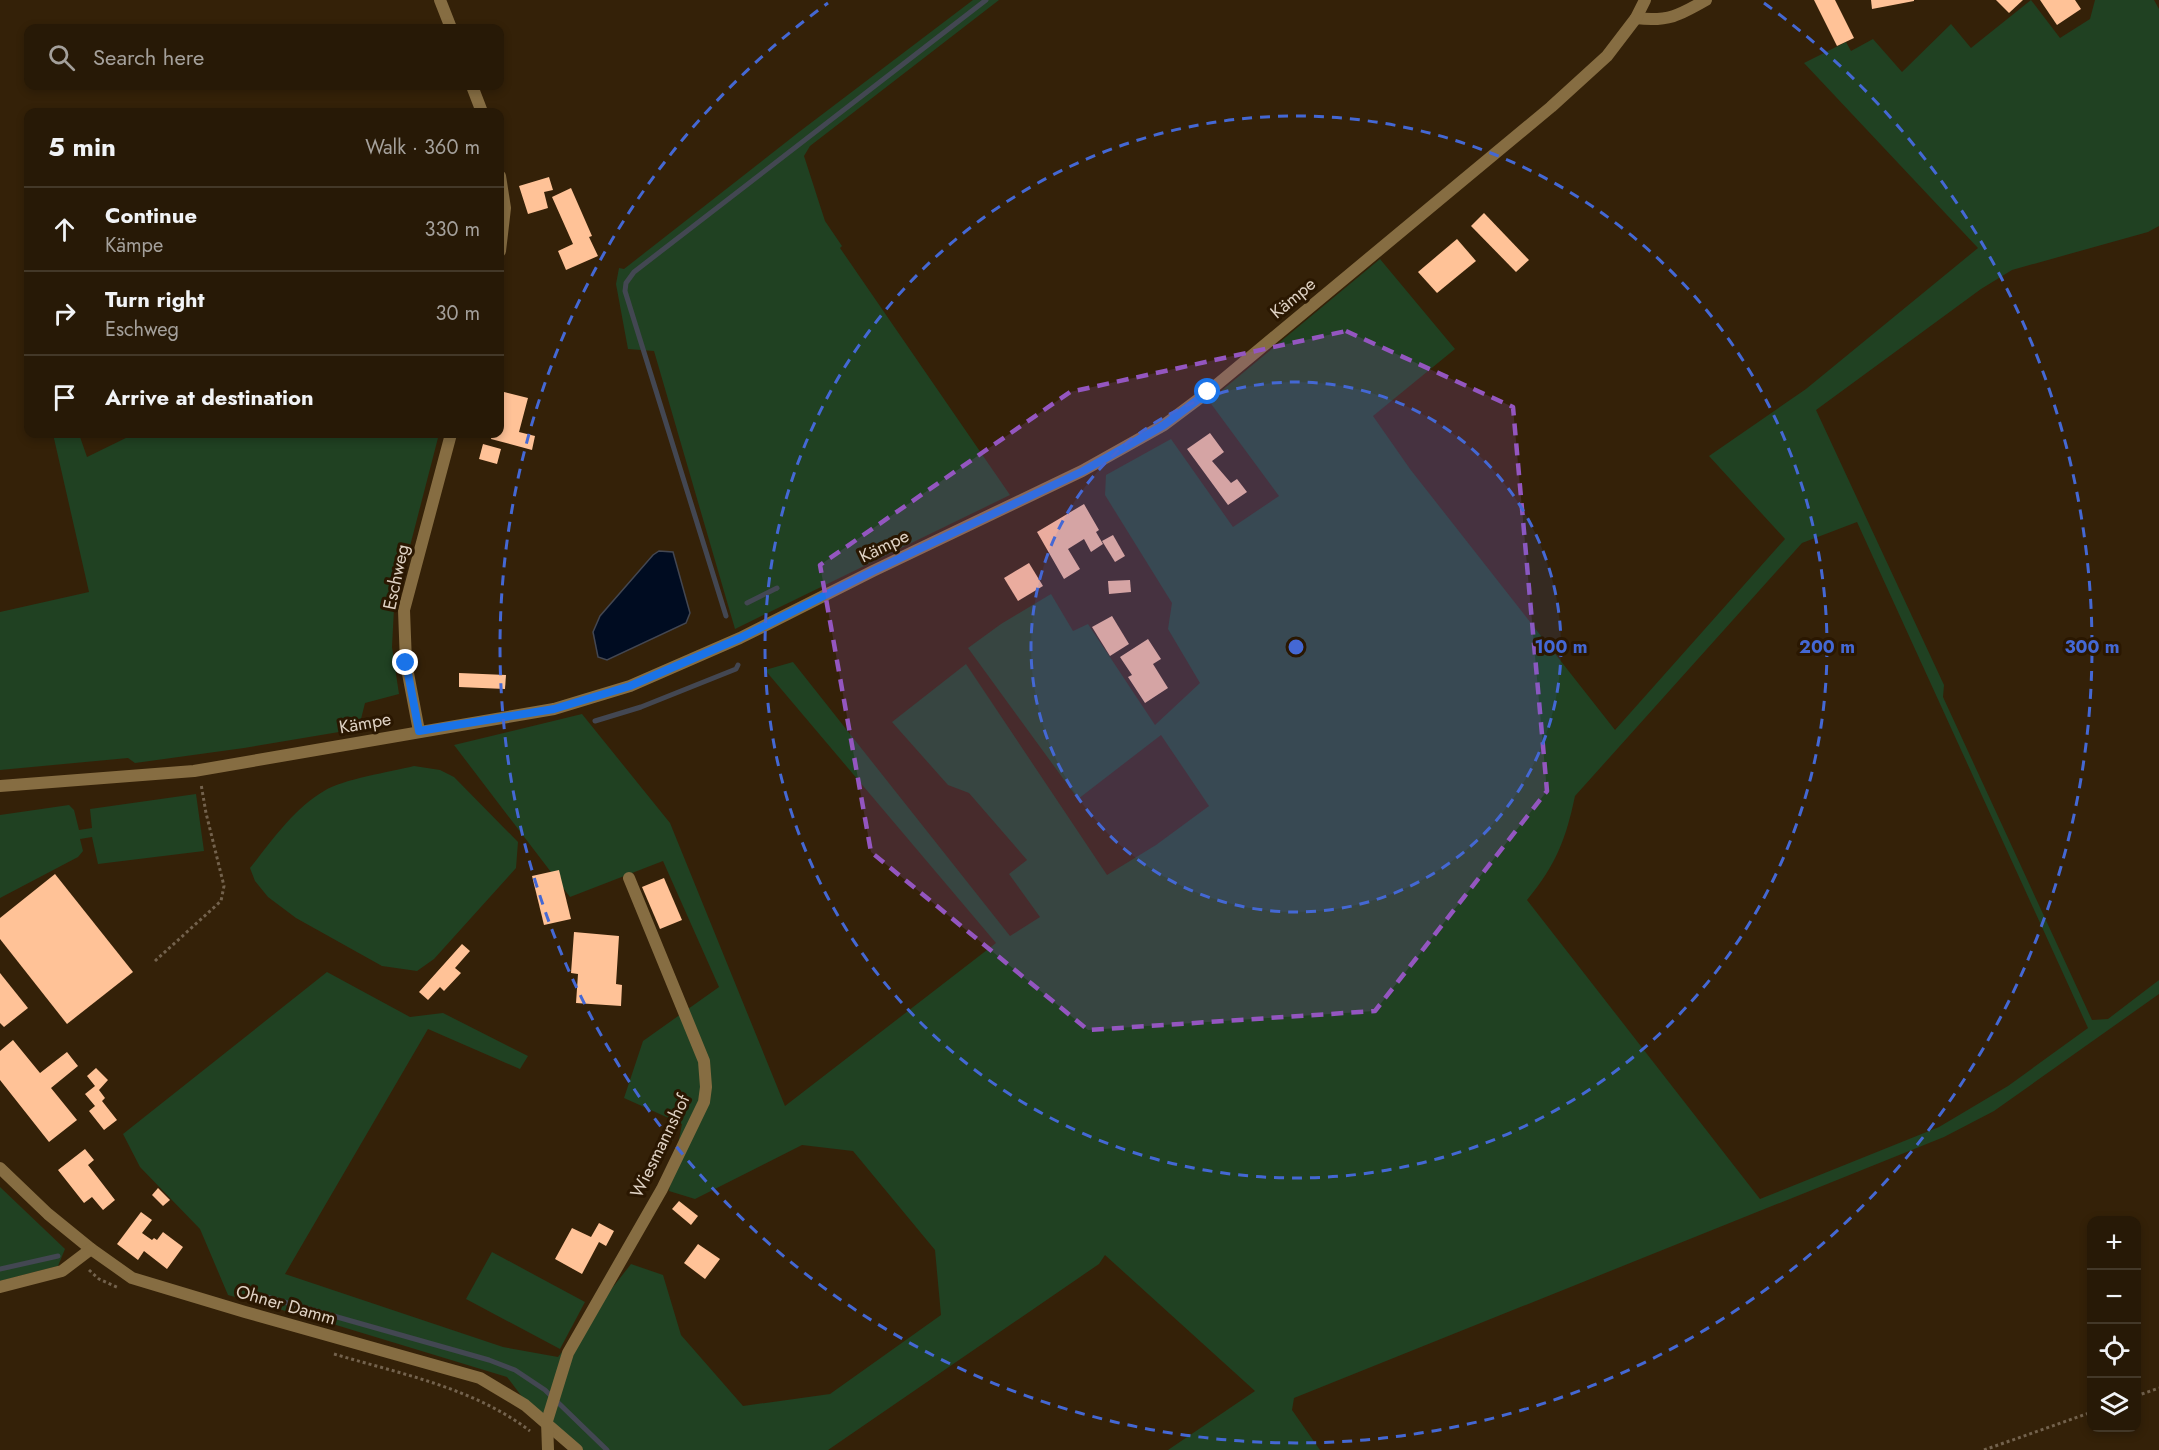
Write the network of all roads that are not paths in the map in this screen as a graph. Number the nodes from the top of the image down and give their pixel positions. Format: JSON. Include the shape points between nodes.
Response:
{"nodes":[{"id":1,"x":440,"y":0,"type":"edge"},
{"id":2,"x":1645,"y":0,"type":"edge"},
{"id":3,"x":1707,"y":0,"type":"edge"},
{"id":4,"x":1636,"y":18,"type":"junction"},
{"id":5,"x":449,"y":24,"type":"edge"},
{"id":6,"x":474,"y":90,"type":"edge"},
{"id":7,"x":480,"y":108,"type":"edge"},
{"id":8,"x":450,"y":438,"type":"edge"},
{"id":9,"x":419,"y":731,"type":"junction"},
{"id":10,"x":0,"y":786,"type":"edge"},
{"id":11,"x":629,"y":878,"type":"dead end"},
{"id":12,"x":0,"y":1168,"type":"edge"},
{"id":13,"x":91,"y":1249,"type":"junction"},
{"id":14,"x":0,"y":1287,"type":"edge"},
{"id":15,"x":547,"y":1422,"type":"junction"},
{"id":16,"x":548,"y":1447,"type":"edge"},
{"id":17,"x":577,"y":1450,"type":"edge"}],
"edges":[{"from":1,"to":5,"type":"street"},
{"from":2,"to":4,"type":"street","name":"Kämpe"},
{"from":3,"to":4,"type":"street","via":[[1677,16],[1655,21]]},
{"from":4,"to":9,"type":"street","name":"Kämpe","via":[[1607,56],[1551,106],[1164,425],[1083,471],[740,638],[630,686],[554,709]]},
{"from":6,"to":7,"type":"street"},
{"from":8,"to":9,"type":"street","name":"Eschweg","via":[[404,610],[406,663]]},
{"from":9,"to":10,"type":"street","name":"Kämpe","via":[[199,770]]},
{"from":11,"to":15,"type":"street","name":"Wiesmannshof","via":[[704,1061],[704,1102],[662,1189],[568,1353]]},
{"from":12,"to":13,"type":"street","name":"Ohner Damm"},
{"from":13,"to":14,"type":"street","via":[[62,1271]]},
{"from":13,"to":15,"type":"street","name":"Ohner Damm","via":[[132,1278],[480,1378]]},
{"from":15,"to":16,"type":"street","name":"Wiesmannshof"},
{"from":15,"to":17,"type":"street","name":"Ohner Damm"}]}
